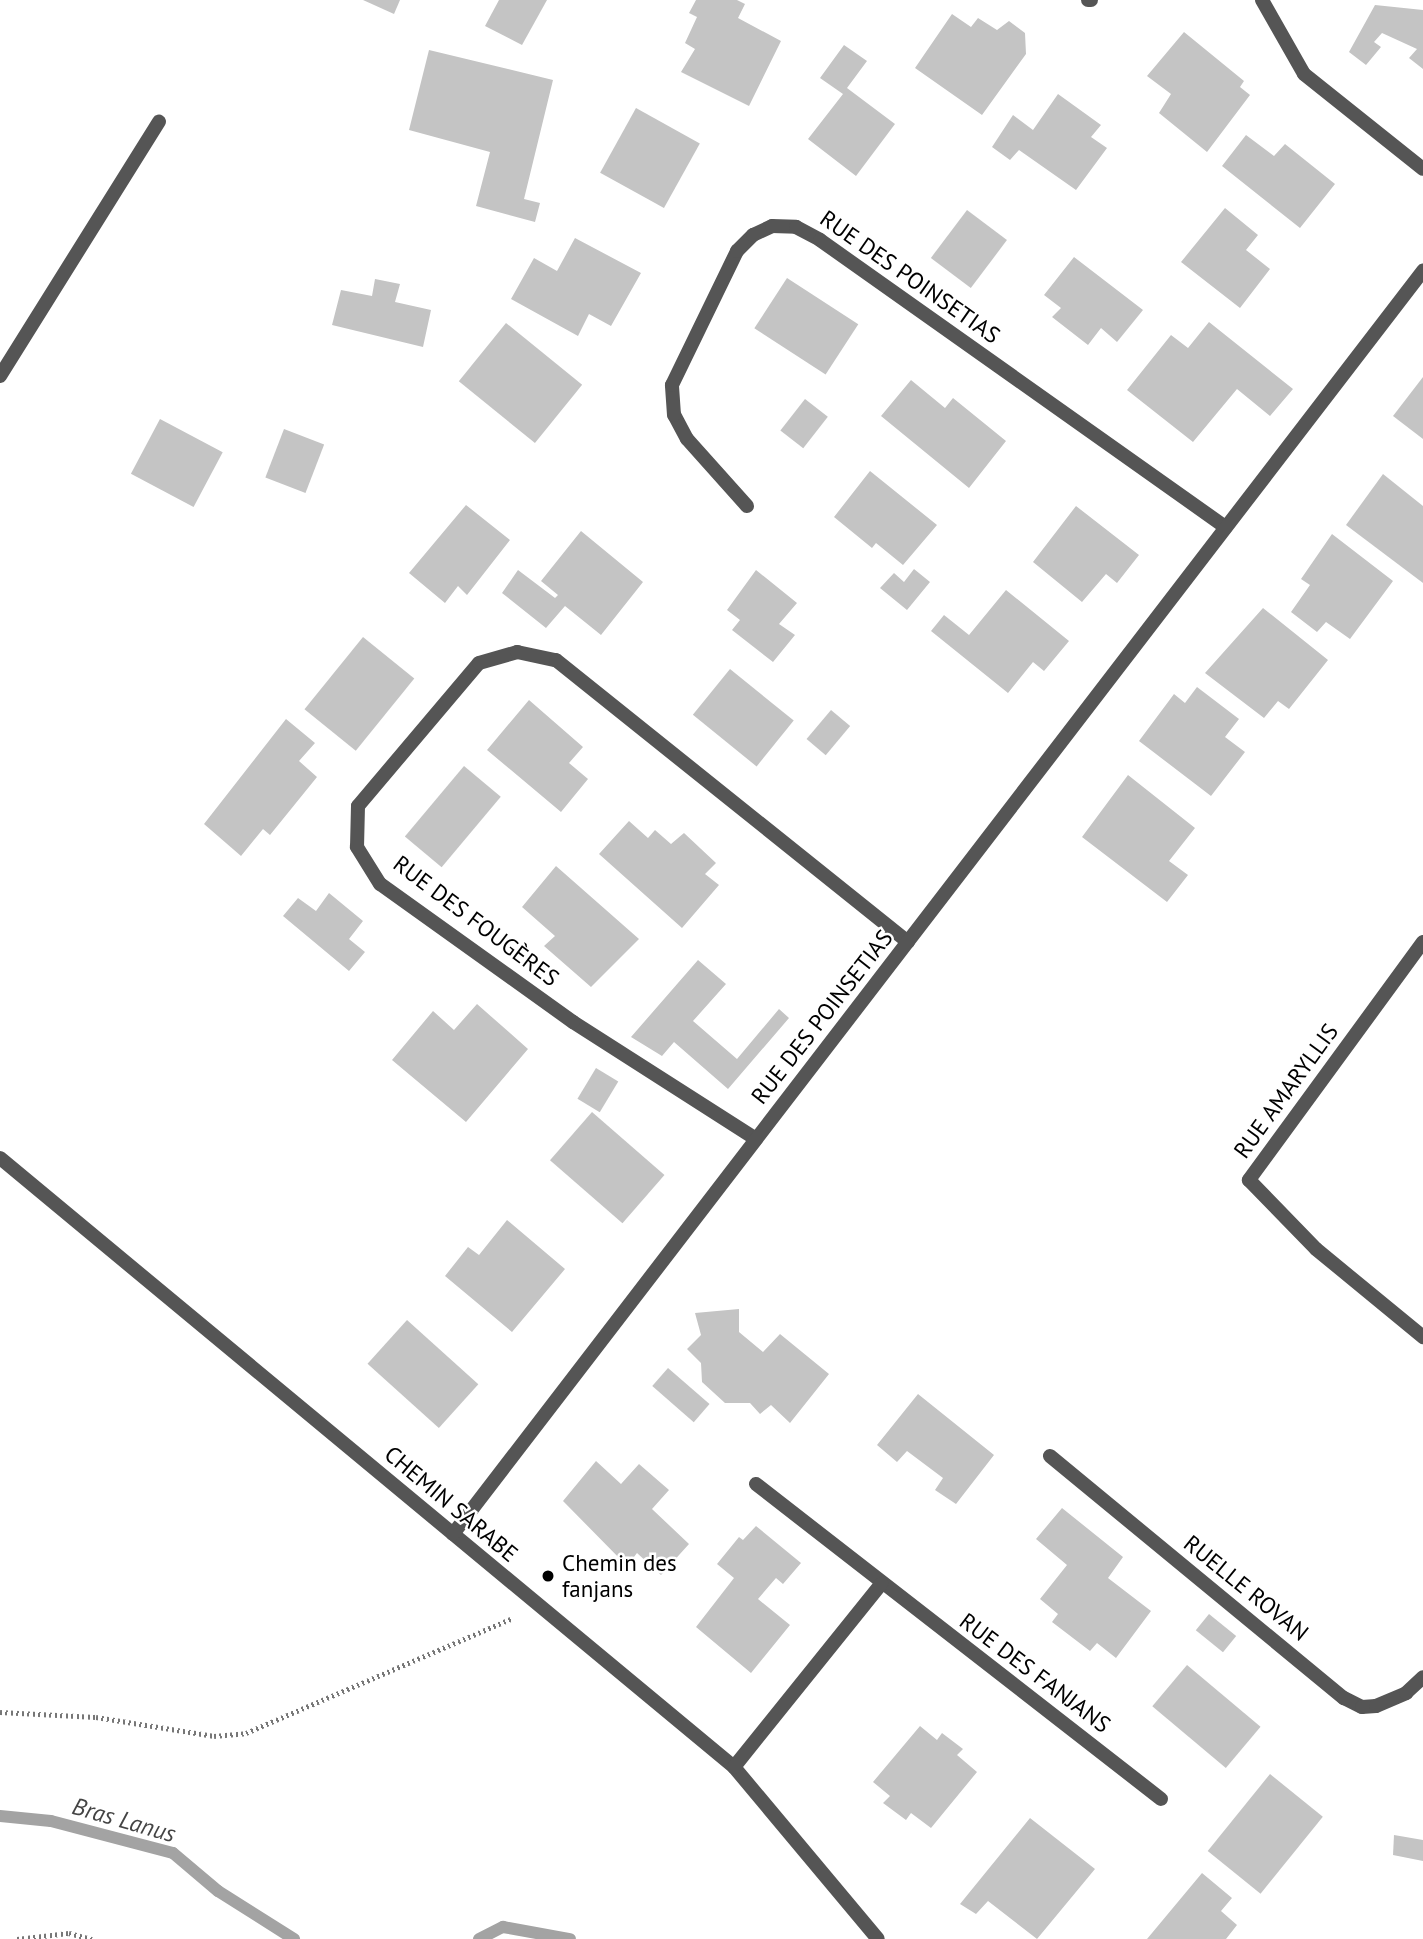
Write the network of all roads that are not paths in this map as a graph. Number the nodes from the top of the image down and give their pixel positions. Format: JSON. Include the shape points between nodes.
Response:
{"nodes":[{"id":1,"x":1262,"y":0,"type":"edge"},
{"id":2,"x":159,"y":122,"type":"dead end"},
{"id":3,"x":1423,"y":169,"type":"edge"},
{"id":4,"x":1423,"y":271,"type":"edge"},
{"id":5,"x":0,"y":376,"type":"edge"},
{"id":6,"x":747,"y":506,"type":"dead end"},
{"id":7,"x":1226,"y":527,"type":"junction"},
{"id":8,"x":908,"y":942,"type":"junction"},
{"id":9,"x":1423,"y":942,"type":"edge"},
{"id":10,"x":757,"y":1139,"type":"junction"},
{"id":11,"x":0,"y":1158,"type":"edge"},
{"id":12,"x":1423,"y":1337,"type":"edge"},
{"id":13,"x":1050,"y":1456,"type":"dead end"},
{"id":14,"x":756,"y":1484,"type":"dead end"},
{"id":15,"x":453,"y":1534,"type":"junction"},
{"id":16,"x":881,"y":1584,"type":"junction"},
{"id":17,"x":1423,"y":1677,"type":"edge"},
{"id":18,"x":734,"y":1767,"type":"junction"},
{"id":19,"x":1161,"y":1798,"type":"dead end"},
{"id":20,"x":878,"y":1939,"type":"edge"}],
"edges":[{"from":1,"to":3,"type":"street","via":[[1304,74]]},
{"from":2,"to":5,"type":"street"},
{"from":4,"to":7,"type":"street","name":"RUE DES POINSETIAS"},
{"from":6,"to":7,"type":"street","name":"RUE DES POINSETIAS","via":[[687,439],[674,415],[672,385],[737,251],[753,235],[772,226],[796,228],[820,240]]},
{"from":7,"to":8,"type":"street","name":"RUE DES POINSETIAS"},
{"from":8,"to":10,"type":"street","name":"RUE DES POINSETIAS"},
{"from":8,"to":10,"type":"street","name":"RUE DES FOUGÈRES","via":[[556,660],[517,652],[479,663],[358,806],[357,847],[380,884],[573,1022]]},
{"from":9,"to":12,"type":"street","name":"RUE AMARYLLIS","via":[[1249,1180],[1315,1249]]},
{"from":10,"to":15,"type":"street","name":"RUE DES POINSETIAS"},
{"from":11,"to":15,"type":"street","name":"CHEMIN SARABE"},
{"from":13,"to":17,"type":"street","name":"RUELLE ROVAN","via":[[1344,1698],[1362,1707],[1376,1706],[1406,1693]]},
{"from":14,"to":16,"type":"street","name":"RUE DES FANJANS"},
{"from":15,"to":18,"type":"street","name":"CHEMIN SARABE"},
{"from":16,"to":18,"type":"street"},
{"from":16,"to":19,"type":"street","name":"RUE DES FANJANS"},
{"from":18,"to":20,"type":"street","name":"CHEMIN SARABE"}]}
